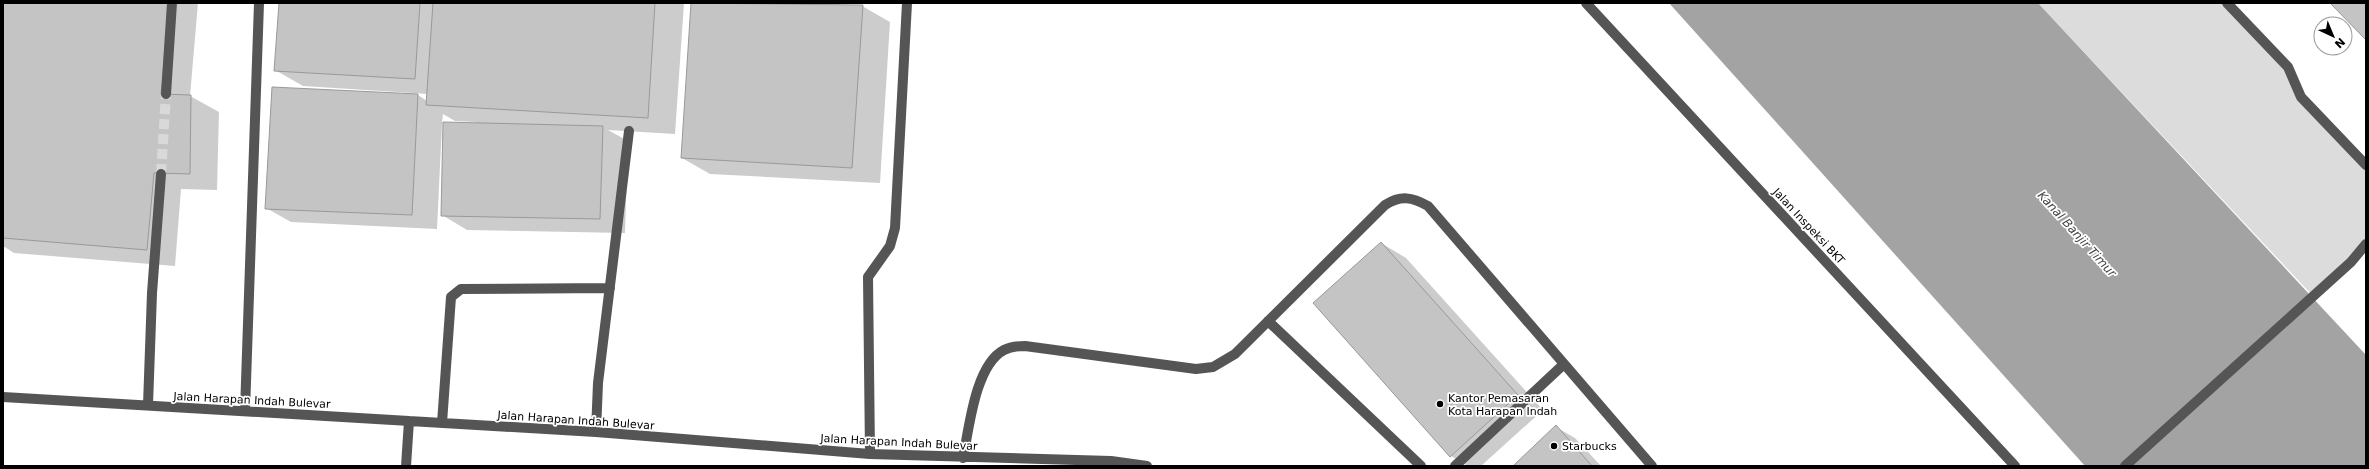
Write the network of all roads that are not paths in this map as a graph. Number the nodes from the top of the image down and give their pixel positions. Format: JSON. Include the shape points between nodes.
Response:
{"nodes":[{"id":1,"x":172,"y":3,"type":"edge"},
{"id":2,"x":259,"y":3,"type":"edge"},
{"id":3,"x":907,"y":3,"type":"edge"},
{"id":4,"x":1586,"y":3,"type":"edge"},
{"id":5,"x":2227,"y":3,"type":"edge"},
{"id":6,"x":166,"y":94,"type":"tunnel mouth"},
{"id":7,"x":628,"y":131,"type":"dead end"},
{"id":8,"x":2366,"y":165,"type":"edge"},
{"id":9,"x":161,"y":174,"type":"tunnel mouth"},
{"id":10,"x":2366,"y":244,"type":"edge"},
{"id":11,"x":610,"y":288,"type":"junction"},
{"id":12,"x":1268,"y":321,"type":"junction"},
{"id":13,"x":1564,"y":364,"type":"junction"},
{"id":14,"x":3,"y":397,"type":"edge"},
{"id":15,"x":148,"y":406,"type":"junction"},
{"id":16,"x":245,"y":411,"type":"junction"},
{"id":17,"x":409,"y":421,"type":"junction"},
{"id":18,"x":442,"y":424,"type":"junction"},
{"id":19,"x":596,"y":432,"type":"junction"},
{"id":20,"x":870,"y":454,"type":"junction"},
{"id":21,"x":963,"y":458,"type":"junction"},
{"id":22,"x":406,"y":466,"type":"edge"},
{"id":23,"x":1147,"y":466,"type":"edge"},
{"id":24,"x":1421,"y":466,"type":"edge"},
{"id":25,"x":1455,"y":466,"type":"edge"},
{"id":26,"x":1652,"y":466,"type":"edge"},
{"id":27,"x":2014,"y":466,"type":"edge"},
{"id":28,"x":2125,"y":466,"type":"edge"}],
"edges":[{"from":1,"to":6,"type":"street"},
{"from":2,"to":16,"type":"street"},
{"from":3,"to":20,"type":"street","via":[[895,228],[890,246],[868,277]]},
{"from":4,"to":27,"type":"street","name":"Jalan Inspeksi BKT"},
{"from":5,"to":8,"type":"street","via":[[2288,66],[2301,97]]},
{"from":7,"to":11,"type":"street"},
{"from":9,"to":15,"type":"street","via":[[152,293]]},
{"from":10,"to":28,"type":"street","via":[[2351,262]]},
{"from":11,"to":18,"type":"street","via":[[461,289],[451,297]]},
{"from":11,"to":19,"type":"street","via":[[598,383]]},
{"from":12,"to":13,"type":"street","via":[[1385,205],[1396,198],[1407,197],[1428,206]]},
{"from":12,"to":21,"type":"street","via":[[1235,354],[1213,367],[1196,368],[1025,346],[1003,350],[992,360],[982,377]]},
{"from":12,"to":24,"type":"street"},
{"from":13,"to":25,"type":"street"},
{"from":13,"to":26,"type":"street"},
{"from":14,"to":15,"type":"street","name":"Jalan Harapan Indah Bulevar"},
{"from":15,"to":16,"type":"street","name":"Jalan Harapan Indah Bulevar"},
{"from":16,"to":17,"type":"street","name":"Jalan Harapan Indah Bulevar"},
{"from":17,"to":18,"type":"street","name":"Jalan Harapan Indah Bulevar"},
{"from":17,"to":22,"type":"street"},
{"from":18,"to":19,"type":"street","name":"Jalan Harapan Indah Bulevar"},
{"from":19,"to":20,"type":"street","name":"Jalan Harapan Indah Bulevar"},
{"from":20,"to":21,"type":"street","name":"Jalan Harapan Indah Bulevar"},
{"from":21,"to":23,"type":"street","name":"Jalan Harapan Indah Bulevar","via":[[1111,461]]}]}
